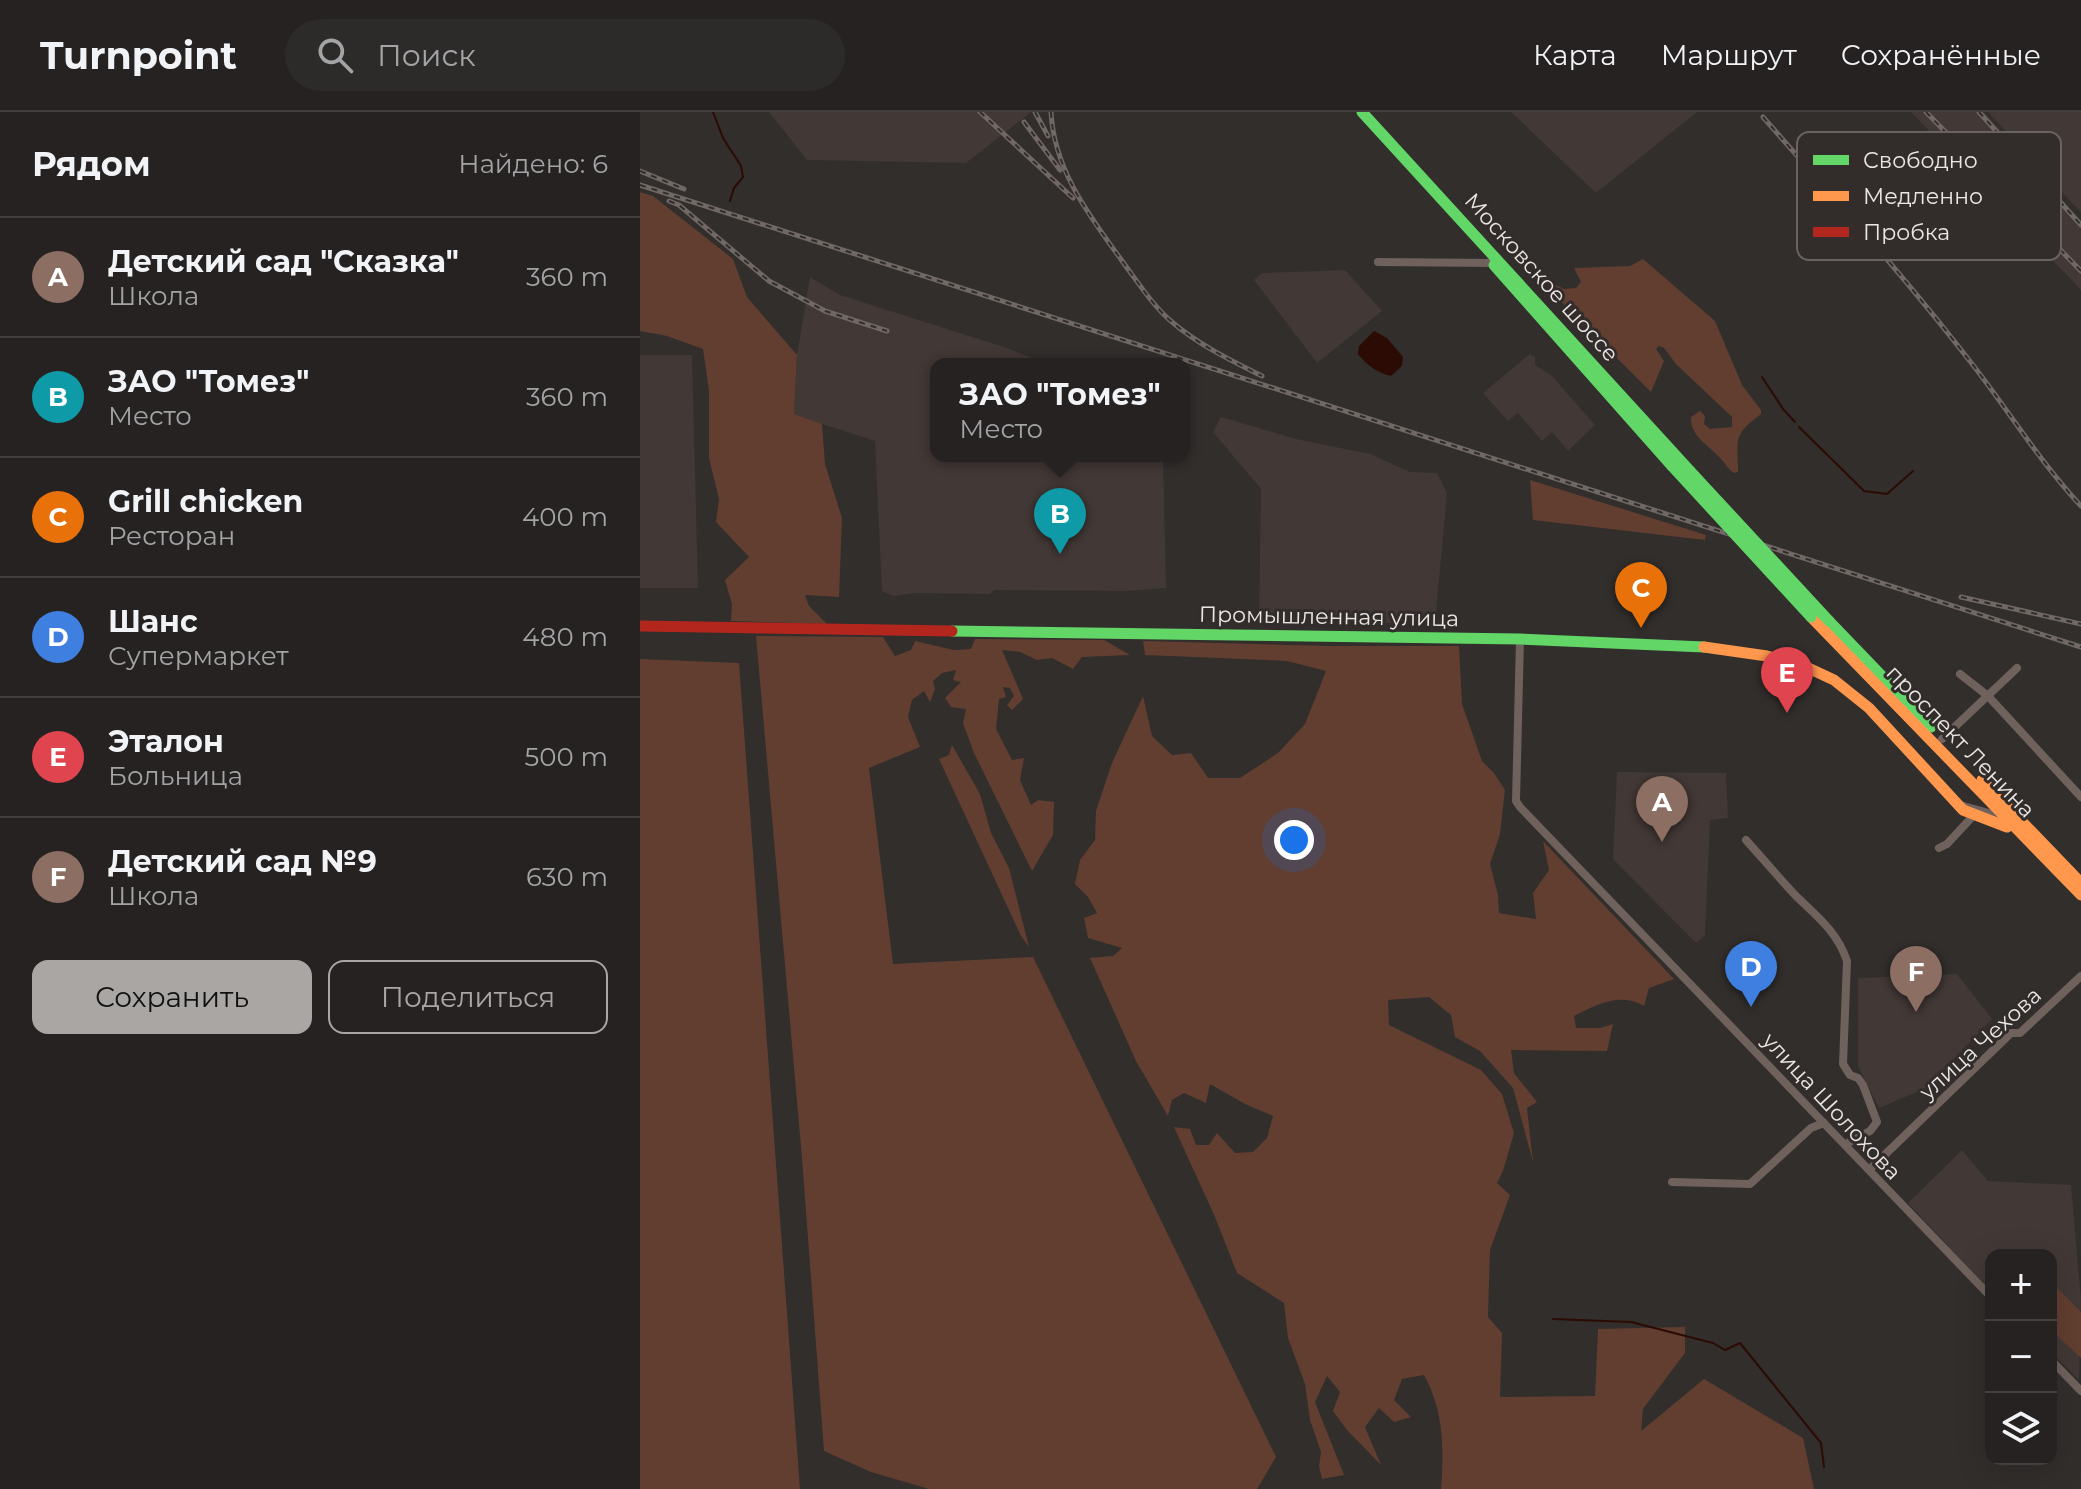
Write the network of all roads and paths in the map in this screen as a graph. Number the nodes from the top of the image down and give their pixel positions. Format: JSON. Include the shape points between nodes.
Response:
{"nodes":[{"id":1,"x":1352,"y":112,"type":"edge"},
{"id":2,"x":1362,"y":112,"type":"edge"},
{"id":3,"x":1496,"y":261,"type":"junction"},
{"id":4,"x":1378,"y":262,"type":"dead end"},
{"id":5,"x":1811,"y":617,"type":"joint"},
{"id":6,"x":1829,"y":621,"type":"joint"},
{"id":7,"x":640,"y":626,"type":"edge"},
{"id":8,"x":1520,"y":639,"type":"junction"},
{"id":9,"x":2017,"y":668,"type":"dead end"},
{"id":10,"x":1960,"y":674,"type":"dead end"},
{"id":11,"x":1988,"y":696,"type":"junction"},
{"id":12,"x":1942,"y":739,"type":"junction"},
{"id":13,"x":1979,"y":788,"type":"junction"},
{"id":14,"x":2081,"y":797,"type":"edge"},
{"id":15,"x":1962,"y":805,"type":"junction"},
{"id":16,"x":1973,"y":816,"type":"junction"},
{"id":17,"x":2014,"y":820,"type":"junction"},
{"id":18,"x":1746,"y":840,"type":"dead end"},
{"id":19,"x":1939,"y":848,"type":"dead end"},
{"id":20,"x":2081,"y":883,"type":"edge"},
{"id":21,"x":2081,"y":895,"type":"edge"},
{"id":22,"x":2081,"y":976,"type":"edge"},
{"id":23,"x":1824,"y":1123,"type":"junction"},
{"id":24,"x":1846,"y":1144,"type":"junction"},
{"id":25,"x":1869,"y":1170,"type":"junction"},
{"id":26,"x":1672,"y":1182,"type":"dead end"},
{"id":27,"x":1985,"y":1291,"type":"edge"},
{"id":28,"x":2057,"y":1366,"type":"edge"},
{"id":29,"x":2081,"y":1391,"type":"edge"}],
"edges":[{"from":1,"to":3,"type":"main road","name":"Московское шоссе"},
{"from":2,"to":3,"type":"main road","name":"Московское шоссе"},
{"from":3,"to":4,"type":"street"},
{"from":3,"to":5,"type":"main road","name":"Московское шоссе","bridge":true,"via":[[1672,466]]},
{"from":3,"to":6,"type":"main road","name":"Московское шоссе","bridge":true},
{"from":5,"to":13,"type":"main road","name":"проспект Ленина"},
{"from":6,"to":12,"type":"main road","name":"проспект Ленина"},
{"from":7,"to":8,"type":"main road","name":"Промышленная улица"},
{"from":8,"to":15,"type":"main road","name":"Промышленная улица","via":[[1692,647],[1806,666],[1857,699]]},
{"from":8,"to":23,"type":"street","name":"улица Шолохова","via":[[1516,801]]},
{"from":9,"to":11,"type":"street"},
{"from":10,"to":11,"type":"street"},
{"from":11,"to":12,"type":"street"},
{"from":11,"to":14,"type":"street"},
{"from":12,"to":17,"type":"main road","name":"проспект Ленина"},
{"from":13,"to":15,"type":"street","via":[[1976,803]]},
{"from":13,"to":17,"type":"main road","name":"проспект Ленина"},
{"from":15,"to":16,"type":"main road","name":"Промышленная улица"},
{"from":15,"to":17,"type":"street","name":"Промышленная улица"},
{"from":16,"to":17,"type":"main road","name":"Промышленная улица","via":[[2007,827]]},
{"from":16,"to":19,"type":"street"},
{"from":17,"to":20,"type":"main road","name":"проспект Ленина"},
{"from":17,"to":21,"type":"main road","name":"проспект Ленина"},
{"from":18,"to":24,"type":"street","via":[[1836,935],[1843,949],[1843,1064],[1863,1085],[1877,1122]]},
{"from":22,"to":25,"type":"street","name":"улица Чехова","via":[[2020,1033],[2011,1033]]},
{"from":23,"to":24,"type":"street","name":"улица Шолохова"},
{"from":23,"to":26,"type":"street","via":[[1811,1128],[1750,1184]]},
{"from":24,"to":25,"type":"street","name":"улица Шолохова"},
{"from":25,"to":27,"type":"street","name":"улица Шолохова"},
{"from":28,"to":29,"type":"street"}]}
